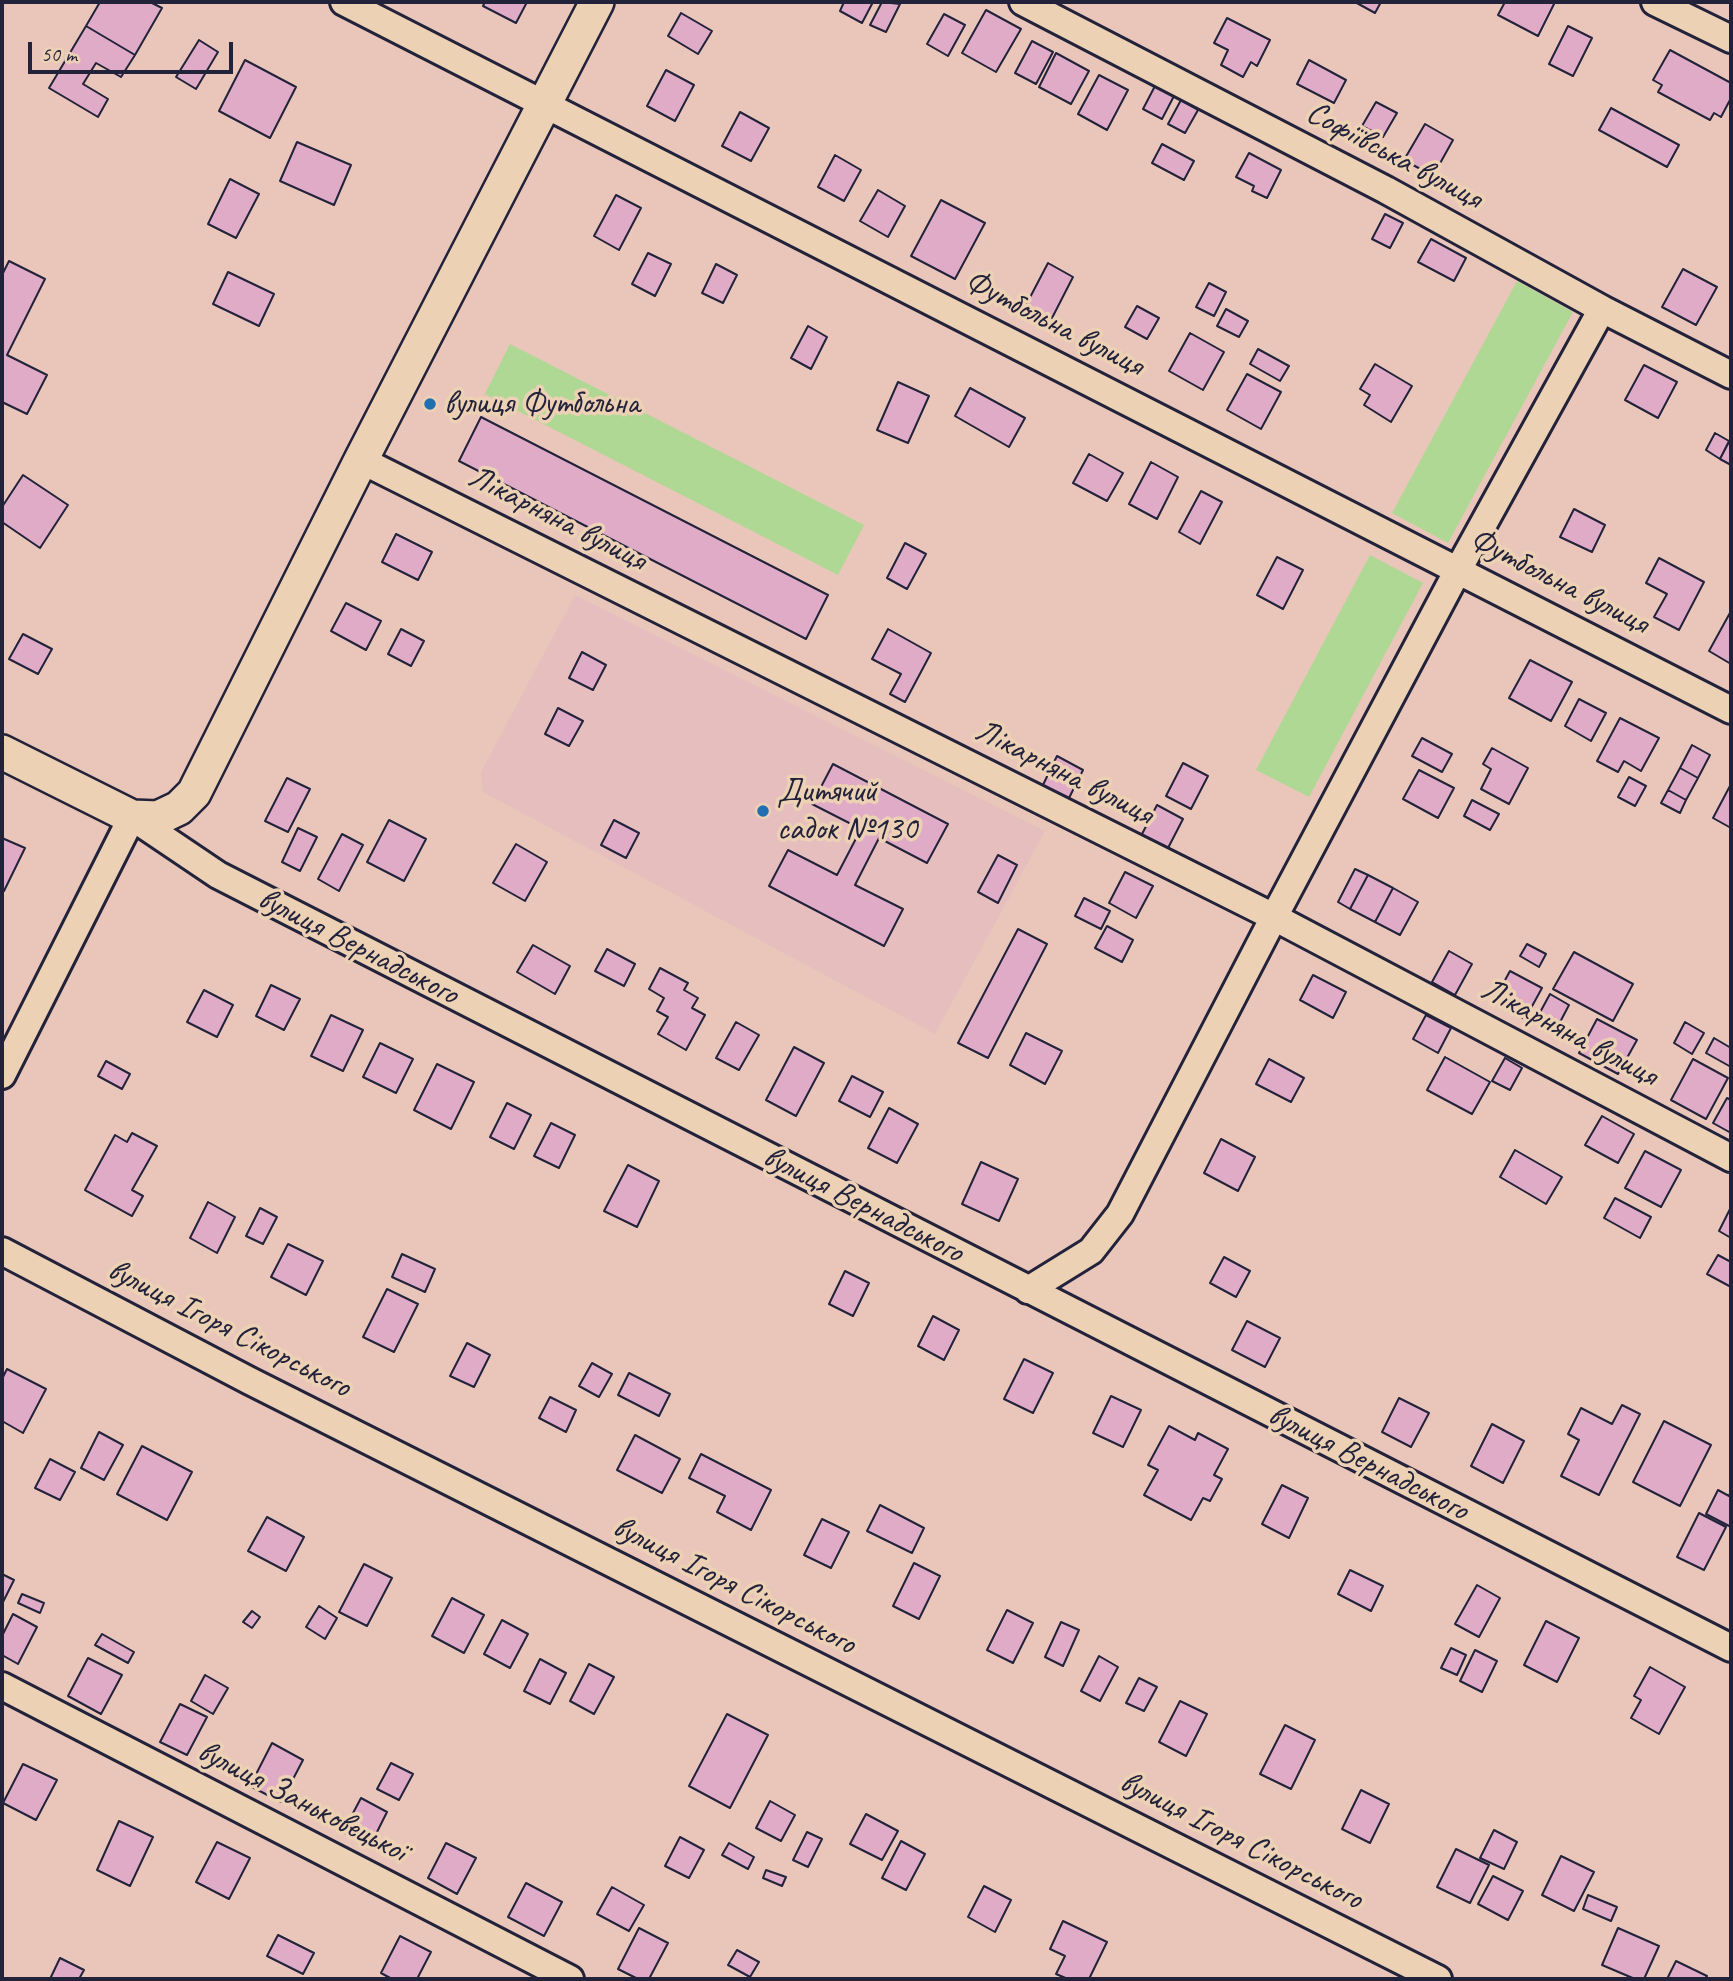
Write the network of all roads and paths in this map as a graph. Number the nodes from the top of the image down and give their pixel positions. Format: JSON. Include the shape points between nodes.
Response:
{"nodes":[{"id":1,"x":344,"y":2,"type":"edge"},
{"id":2,"x":597,"y":2,"type":"edge"},
{"id":3,"x":1023,"y":2,"type":"edge"},
{"id":4,"x":1655,"y":2,"type":"edge"},
{"id":5,"x":1731,"y":39,"type":"edge"},
{"id":6,"x":545,"y":103,"type":"junction"},
{"id":7,"x":1602,"y":309,"type":"junction"},
{"id":8,"x":1731,"y":375,"type":"edge"},
{"id":9,"x":361,"y":460,"type":"junction"},
{"id":10,"x":1458,"y":570,"type":"junction"},
{"id":11,"x":1731,"y":710,"type":"edge"},
{"id":12,"x":2,"y":751,"type":"edge"},
{"id":13,"x":132,"y":817,"type":"junction"},
{"id":14,"x":1274,"y":917,"type":"junction"},
{"id":15,"x":2,"y":1075,"type":"edge"},
{"id":16,"x":1731,"y":1158,"type":"edge"},
{"id":17,"x":2,"y":1251,"type":"edge"},
{"id":18,"x":1028,"y":1290,"type":"junction"},
{"id":19,"x":1731,"y":1648,"type":"edge"},
{"id":20,"x":2,"y":1686,"type":"edge"},
{"id":21,"x":570,"y":1979,"type":"edge"},
{"id":22,"x":1438,"y":1979,"type":"edge"}],
"edges":[{"from":1,"to":6,"type":"street","name":"Футбольна вулиця"},
{"from":2,"to":6,"type":"street"},
{"from":3,"to":7,"type":"street","name":"Софіївська вулиця","via":[[1386,190]]},
{"from":4,"to":5,"type":"street"},
{"from":6,"to":9,"type":"street"},
{"from":6,"to":10,"type":"street","name":"Футбольна вулиця"},
{"from":7,"to":8,"type":"street","name":"Софіївська вулиця"},
{"from":7,"to":10,"type":"street"},
{"from":9,"to":13,"type":"street","via":[[194,793],[179,808],[158,818]]},
{"from":9,"to":14,"type":"street","name":"Лікарняна вулиця"},
{"from":10,"to":11,"type":"street","name":"Футбольна вулиця"},
{"from":10,"to":14,"type":"street"},
{"from":12,"to":13,"type":"street","name":"вулиця Вернадського"},
{"from":13,"to":15,"type":"street"},
{"from":13,"to":18,"type":"street","name":"вулиця Вернадського","via":[[218,875]]},
{"from":14,"to":16,"type":"street","name":"Лікарняна вулиця"},
{"from":14,"to":18,"type":"street","via":[[1120,1214],[1091,1251]]},
{"from":17,"to":22,"type":"street","name":"вулиця Ігоря Сікорського","via":[[250,1381]]},
{"from":18,"to":19,"type":"street","name":"вулиця Вернадського"},
{"from":20,"to":21,"type":"street","name":"вулиця Заньковецької"}]}
